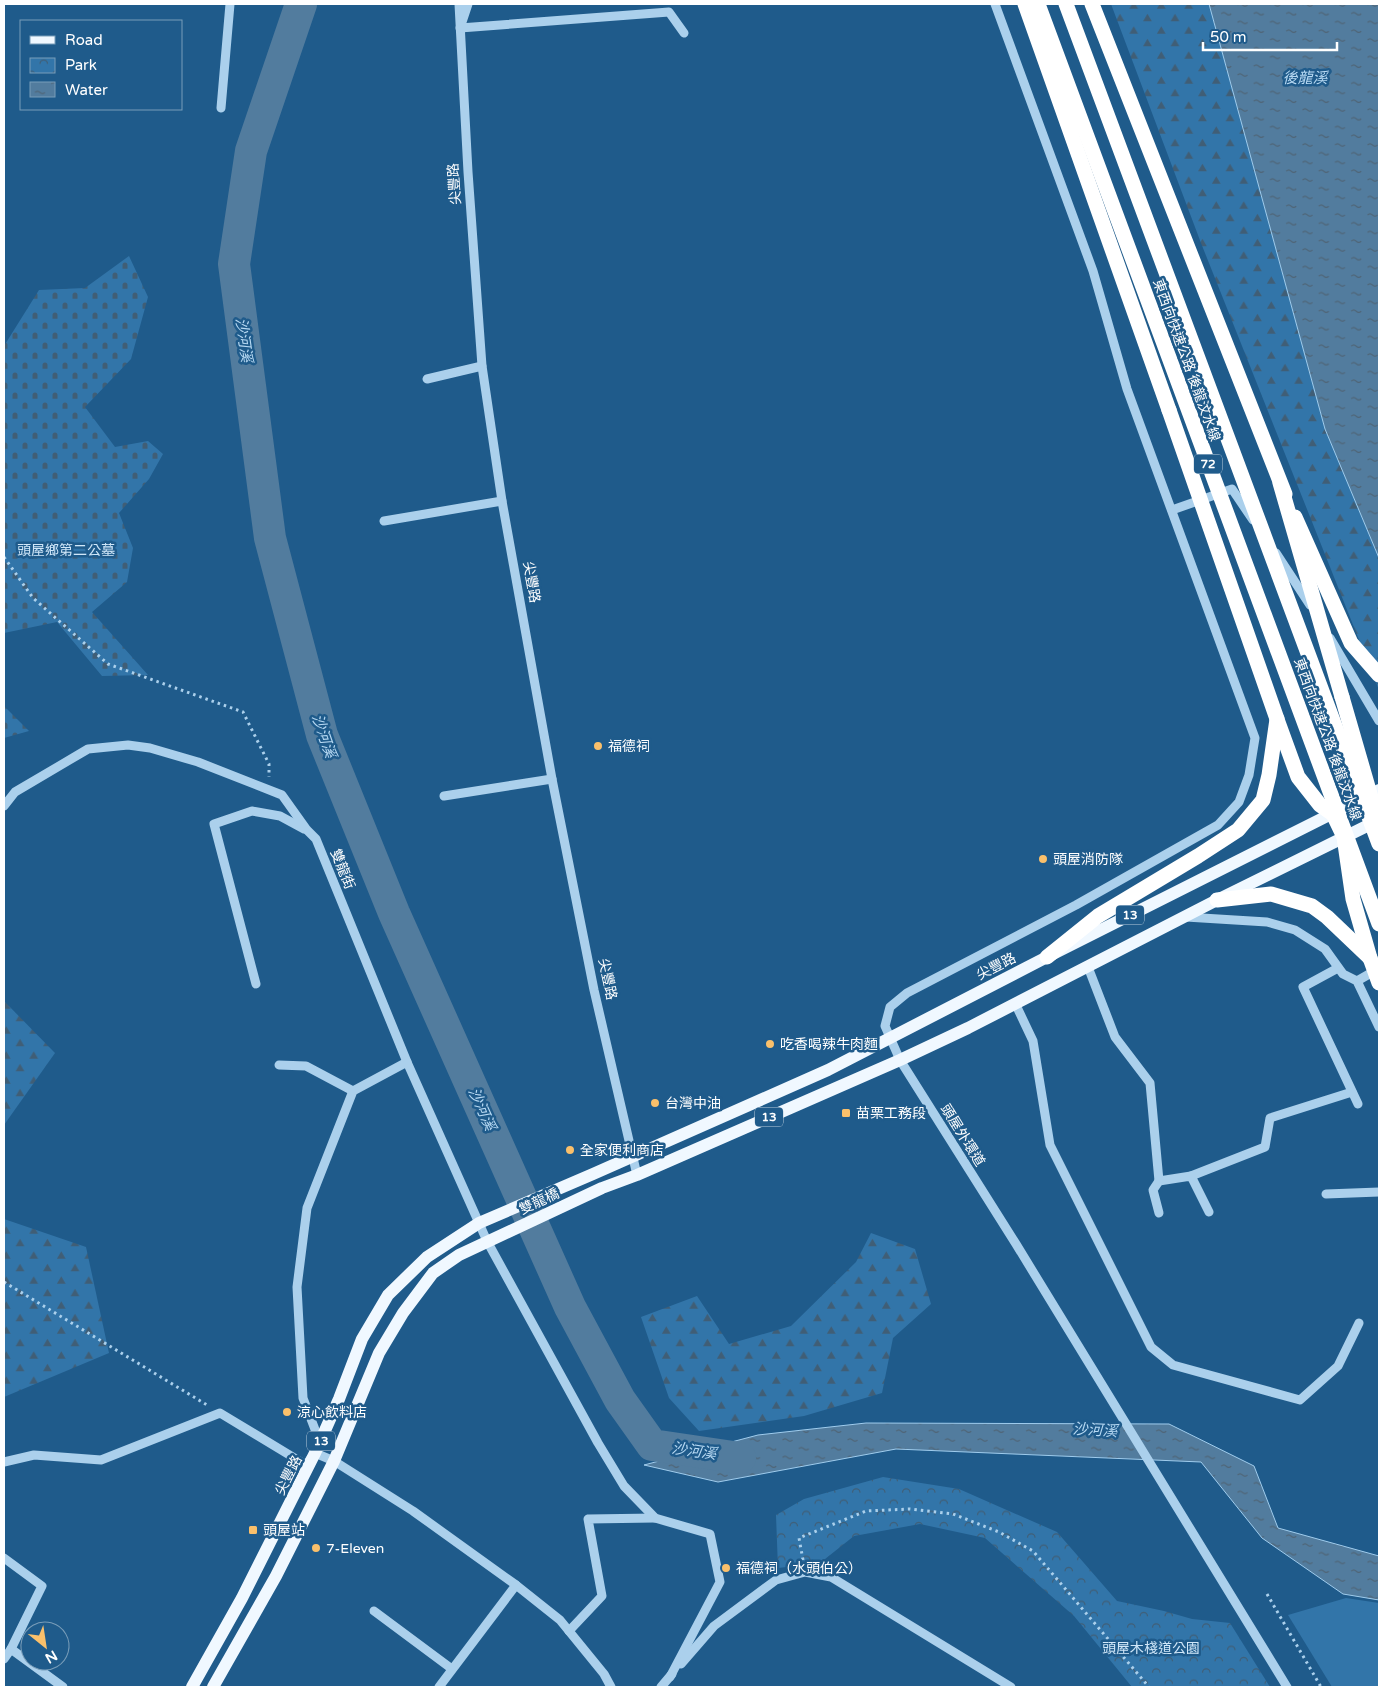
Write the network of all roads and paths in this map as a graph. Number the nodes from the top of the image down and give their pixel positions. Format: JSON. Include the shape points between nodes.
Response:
{"nodes":[{"id":1,"x":230,"y":4,"type":"edge"},
{"id":2,"x":459,"y":4,"type":"edge"},
{"id":3,"x":468,"y":4,"type":"edge"},
{"id":4,"x":995,"y":4,"type":"edge"},
{"id":5,"x":1025,"y":4,"type":"edge"},
{"id":6,"x":1038,"y":4,"type":"edge"},
{"id":7,"x":1066,"y":4,"type":"edge"},
{"id":8,"x":1092,"y":4,"type":"edge"},
{"id":9,"x":460,"y":28,"type":"junction"},
{"id":10,"x":684,"y":33,"type":"dead end"},
{"id":11,"x":221,"y":108,"type":"dead end"},
{"id":12,"x":482,"y":366,"type":"junction"},
{"id":13,"x":427,"y":379,"type":"dead end"},
{"id":14,"x":1280,"y":483,"type":"junction"},
{"id":15,"x":502,"y":501,"type":"junction"},
{"id":16,"x":1172,"y":510,"type":"junction"},
{"id":17,"x":384,"y":521,"type":"dead end"},
{"id":18,"x":4,"y":557,"type":"edge"},
{"id":19,"x":1379,"y":675,"type":"edge"},
{"id":20,"x":1277,"y":718,"type":"junction"},
{"id":21,"x":1379,"y":722,"type":"edge"},
{"id":22,"x":552,"y":778,"type":"junction"},
{"id":23,"x":268,"y":790,"type":"junction"},
{"id":24,"x":1375,"y":792,"type":"edge"},
{"id":25,"x":444,"y":796,"type":"dead end"},
{"id":26,"x":4,"y":806,"type":"edge"},
{"id":27,"x":1333,"y":814,"type":"junction"},
{"id":28,"x":1378,"y":822,"type":"edge"},
{"id":29,"x":307,"y":830,"type":"junction"},
{"id":30,"x":1344,"y":837,"type":"junction"},
{"id":31,"x":1379,"y":844,"type":"edge"},
{"id":32,"x":1217,"y":900,"type":"junction"},
{"id":33,"x":1186,"y":918,"type":"junction"},
{"id":34,"x":1379,"y":924,"type":"edge"},
{"id":35,"x":1047,"y":957,"type":"junction"},
{"id":36,"x":1375,"y":963,"type":"edge"},
{"id":37,"x":1088,"y":968,"type":"junction"},
{"id":38,"x":1338,"y":968,"type":"junction"},
{"id":39,"x":1357,"y":981,"type":"junction"},
{"id":40,"x":1379,"y":983,"type":"edge"},
{"id":41,"x":256,"y":984,"type":"dead end"},
{"id":42,"x":1015,"y":1003,"type":"junction"},
{"id":43,"x":1379,"y":1027,"type":"edge"},
{"id":44,"x":891,"y":1038,"type":"junction"},
{"id":45,"x":900,"y":1060,"type":"junction"},
{"id":46,"x":407,"y":1062,"type":"junction"},
{"id":47,"x":279,"y":1065,"type":"dead end"},
{"id":48,"x":353,"y":1091,"type":"junction"},
{"id":49,"x":1352,"y":1092,"type":"junction"},
{"id":50,"x":1358,"y":1104,"type":"dead end"},
{"id":51,"x":633,"y":1157,"type":"junction"},
{"id":52,"x":593,"y":1174,"type":"joint"},
{"id":53,"x":637,"y":1175,"type":"junction"},
{"id":54,"x":1191,"y":1176,"type":"junction"},
{"id":55,"x":1159,"y":1181,"type":"junction"},
{"id":56,"x":1379,"y":1192,"type":"edge"},
{"id":57,"x":1326,"y":1194,"type":"dead end"},
{"id":58,"x":1209,"y":1212,"type":"dead end"},
{"id":59,"x":1159,"y":1213,"type":"dead end"},
{"id":60,"x":479,"y":1223,"type":"junction"},
{"id":61,"x":488,"y":1241,"type":"junction"},
{"id":62,"x":4,"y":1282,"type":"edge"},
{"id":63,"x":1359,"y":1323,"type":"dead end"},
{"id":64,"x":220,"y":1413,"type":"junction"},
{"id":65,"x":315,"y":1453,"type":"junction"},
{"id":66,"x":334,"y":1461,"type":"junction"},
{"id":67,"x":4,"y":1462,"type":"edge"},
{"id":68,"x":654,"y":1518,"type":"junction"},
{"id":69,"x":4,"y":1558,"type":"edge"},
{"id":70,"x":805,"y":1572,"type":"junction"},
{"id":71,"x":516,"y":1584,"type":"junction"},
{"id":72,"x":1267,"y":1594,"type":"dead end"},
{"id":73,"x":374,"y":1611,"type":"dead end"},
{"id":74,"x":569,"y":1630,"type":"junction"},
{"id":75,"x":10,"y":1649,"type":"junction"},
{"id":76,"x":4,"y":1659,"type":"edge"},
{"id":77,"x":452,"y":1669,"type":"junction"},
{"id":78,"x":670,"y":1677,"type":"junction"},
{"id":79,"x":63,"y":1687,"type":"edge"},
{"id":80,"x":192,"y":1687,"type":"edge"},
{"id":81,"x":213,"y":1687,"type":"edge"},
{"id":82,"x":439,"y":1687,"type":"edge"},
{"id":83,"x":611,"y":1687,"type":"edge"},
{"id":84,"x":661,"y":1687,"type":"edge"},
{"id":85,"x":1012,"y":1687,"type":"edge"},
{"id":86,"x":1149,"y":1687,"type":"edge"},
{"id":87,"x":1287,"y":1687,"type":"edge"},
{"id":88,"x":1321,"y":1687,"type":"edge"}],
"edges":[{"from":1,"to":11,"type":"street"},
{"from":2,"to":9,"type":"street","name":"尖豐路"},
{"from":3,"to":9,"type":"street"},
{"from":4,"to":16,"type":"street","name":"頭屋外環道","via":[[1093,271],[1127,389]]},
{"from":5,"to":20,"type":"highway","bridge":true},
{"from":6,"to":34,"type":"highway","name":"東西向快速公路 後龍汶水線","number":"72","bridge":true},
{"from":7,"to":31,"type":"highway","name":"東西向快速公路 後龍汶水線","number":"72","bridge":true},
{"from":8,"to":14,"type":"highway"},
{"from":9,"to":10,"type":"street","via":[[669,12]]},
{"from":9,"to":12,"type":"street","name":"尖豐路"},
{"from":12,"to":13,"type":"street"},
{"from":12,"to":15,"type":"street","name":"尖豐路"},
{"from":14,"to":19,"type":"highway","bridge":true,"via":[[1351,643]]},
{"from":14,"to":24,"type":"highway","bridge":true,"via":[[1342,697]]},
{"from":15,"to":17,"type":"street"},
{"from":15,"to":22,"type":"street","name":"尖豐路"},
{"from":16,"to":21,"type":"street","via":[[1232,490],[1300,588]]},
{"from":16,"to":44,"type":"street","name":"頭屋外環道","via":[[1255,738],[1249,775],[1239,802],[1218,824],[1167,854],[907,993],[890,1007],[885,1026]]},
{"from":18,"to":23,"type":"path","via":[[33,598],[108,664],[243,712],[269,764]]},
{"from":20,"to":27,"type":"highway","via":[[1298,777],[1320,804]]},
{"from":20,"to":35,"type":"highway","via":[[1262,800],[1238,830],[1098,916]]},
{"from":22,"to":25,"type":"street"},
{"from":22,"to":51,"type":"street","name":"尖豐路","via":[[594,990]]},
{"from":23,"to":26,"type":"street","name":"雙龍街","via":[[198,762],[128,745],[88,749],[15,792]]},
{"from":23,"to":29,"type":"street","name":"雙龍街","via":[[282,795]]},
{"from":24,"to":27,"type":"main road","name":"尖豐路","number":"13"},
{"from":24,"to":28,"type":"highway"},
{"from":27,"to":30,"type":"highway"},
{"from":27,"to":35,"type":"main road","name":"尖豐路","number":"13"},
{"from":28,"to":30,"type":"main road","number":"13"},
{"from":29,"to":41,"type":"street","via":[[280,816],[252,811],[214,824]]},
{"from":29,"to":46,"type":"street","name":"雙龍街","via":[[316,839]]},
{"from":30,"to":32,"type":"main road","number":"13"},
{"from":30,"to":36,"type":"highway","via":[[1353,899]]},
{"from":32,"to":33,"type":"main road","number":"13"},
{"from":32,"to":36,"type":"highway","via":[[1271,894],[1312,906]]},
{"from":33,"to":37,"type":"main road","number":"13"},
{"from":33,"to":38,"type":"street","via":[[1267,922],[1295,930],[1325,949]]},
{"from":35,"to":44,"type":"main road","name":"尖豐路","number":"13"},
{"from":36,"to":39,"type":"street"},
{"from":36,"to":40,"type":"highway","bridge":true},
{"from":37,"to":42,"type":"main road","number":"13"},
{"from":37,"to":55,"type":"street","via":[[1116,1037],[1150,1082]]},
{"from":38,"to":39,"type":"street"},
{"from":38,"to":49,"type":"street","via":[[1303,987]]},
{"from":39,"to":43,"type":"street"},
{"from":42,"to":45,"type":"main road","number":"13"},
{"from":42,"to":63,"type":"street","via":[[1033,1042],[1050,1145],[1151,1347],[1173,1365],[1300,1400],[1338,1366]]},
{"from":44,"to":45,"type":"street","name":"頭屋外環道"},
{"from":44,"to":51,"type":"main road","name":"尖豐路","number":"13","via":[[828,1070]]},
{"from":45,"to":53,"type":"main road","number":"13"},
{"from":45,"to":87,"type":"street","name":"頭屋外環道"},
{"from":46,"to":48,"type":"street"},
{"from":46,"to":60,"type":"street","name":"雙龍街"},
{"from":47,"to":48,"type":"street","via":[[306,1066]]},
{"from":48,"to":65,"type":"street","via":[[306,1208],[297,1287],[302,1398],[319,1440]]},
{"from":49,"to":50,"type":"street"},
{"from":49,"to":54,"type":"street","via":[[1270,1118],[1265,1147]]},
{"from":51,"to":52,"type":"main road","name":"尖豐路","number":"13"},
{"from":51,"to":53,"type":"street","name":"尖豐路"},
{"from":52,"to":60,"type":"main road","name":"雙龍橋","number":"13"},
{"from":53,"to":61,"type":"main road","name":"雙龍橋","number":"13"},
{"from":54,"to":55,"type":"street"},
{"from":54,"to":58,"type":"street"},
{"from":55,"to":59,"type":"street","via":[[1153,1190]]},
{"from":56,"to":57,"type":"street"},
{"from":60,"to":61,"type":"street","name":"雙龍街"},
{"from":60,"to":65,"type":"main road","name":"尖豐路","number":"13","via":[[427,1257],[388,1295],[362,1339],[340,1399]]},
{"from":61,"to":66,"type":"main road","number":"13","via":[[459,1254],[433,1273],[404,1313],[379,1353]]},
{"from":61,"to":68,"type":"street","name":"雙龍街","via":[[598,1443],[624,1486]]},
{"from":62,"to":64,"type":"path"},
{"from":64,"to":65,"type":"street","via":[[306,1465]]},
{"from":64,"to":67,"type":"street","via":[[101,1460],[34,1455]]},
{"from":65,"to":66,"type":"street"},
{"from":65,"to":80,"type":"main road","name":"尖豐路","number":"13","via":[[242,1598]]},
{"from":66,"to":71,"type":"street","via":[[413,1511]]},
{"from":66,"to":81,"type":"main road","number":"13","via":[[276,1576]]},
{"from":68,"to":74,"type":"street","via":[[588,1519],[602,1596]]},
{"from":68,"to":78,"type":"street","via":[[710,1534],[720,1582]]},
{"from":69,"to":75,"type":"street","via":[[42,1586]]},
{"from":70,"to":78,"type":"street","via":[[776,1580],[714,1626]]},
{"from":70,"to":85,"type":"street","via":[[831,1577]]},
{"from":70,"to":86,"type":"path","via":[[799,1538],[866,1511],[910,1509],[953,1514],[999,1532],[1033,1551]]},
{"from":71,"to":74,"type":"street"},
{"from":71,"to":77,"type":"street"},
{"from":72,"to":88,"type":"path"},
{"from":73,"to":77,"type":"street"},
{"from":74,"to":83,"type":"street"},
{"from":75,"to":76,"type":"street"},
{"from":75,"to":79,"type":"street"},
{"from":77,"to":82,"type":"street"},
{"from":78,"to":84,"type":"street"}]}
